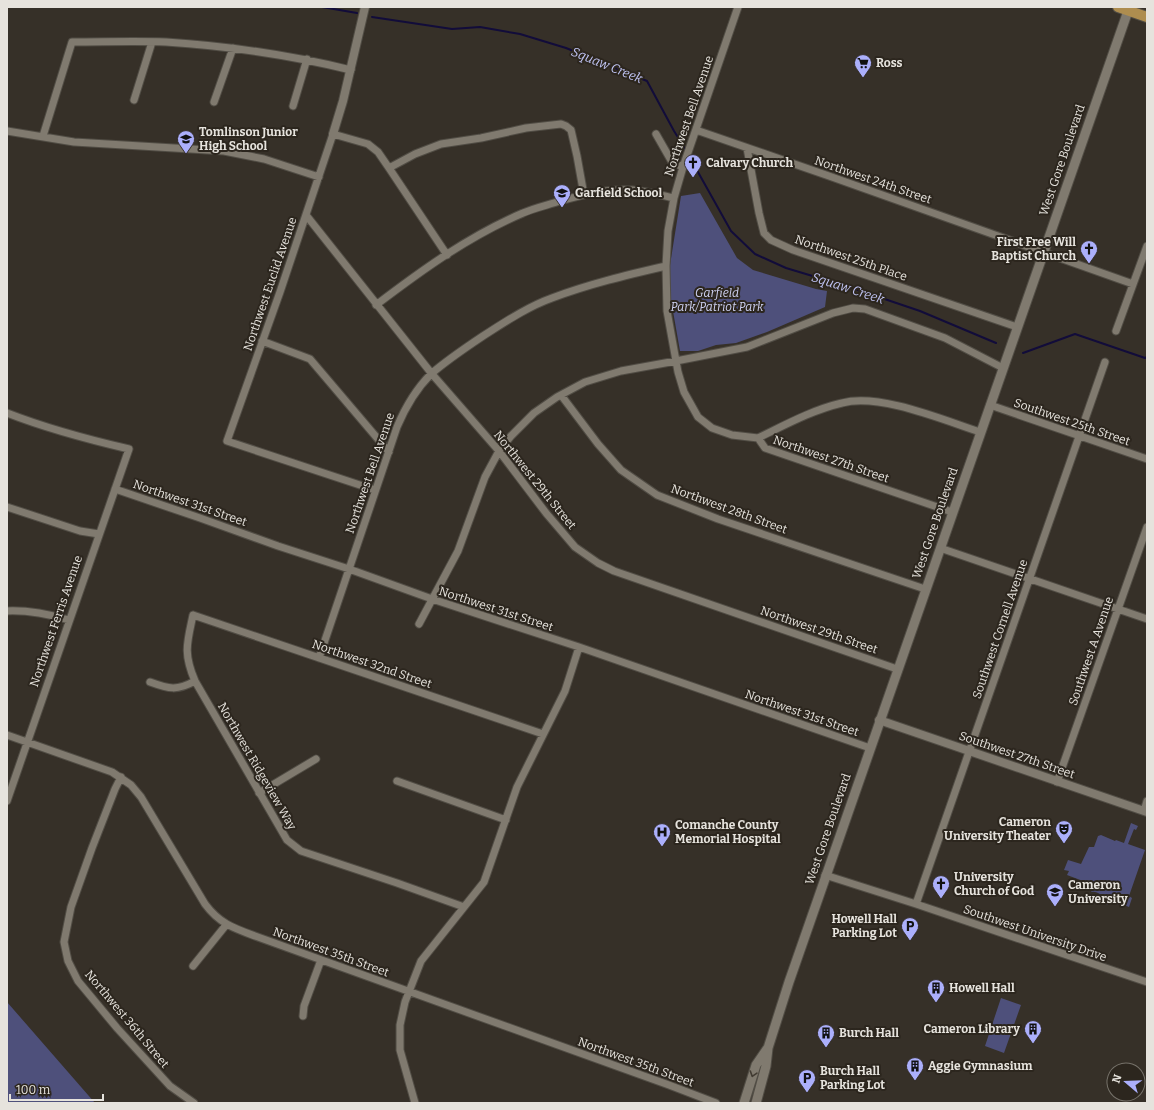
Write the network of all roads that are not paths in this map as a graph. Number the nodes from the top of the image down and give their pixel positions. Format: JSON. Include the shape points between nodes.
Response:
{"nodes":[{"id":1,"x":365,"y":7,"type":"edge"},
{"id":2,"x":738,"y":7,"type":"edge"},
{"id":3,"x":1118,"y":7,"type":"edge"},
{"id":4,"x":1128,"y":9,"type":"edge"},
{"id":5,"x":1147,"y":17,"type":"edge"},
{"id":6,"x":152,"y":42,"type":"junction"},
{"id":7,"x":233,"y":48,"type":"junction"},
{"id":8,"x":307,"y":59,"type":"junction"},
{"id":9,"x":351,"y":70,"type":"junction"},
{"id":10,"x":134,"y":100,"type":"dead end"},
{"id":11,"x":214,"y":102,"type":"dead end"},
{"id":12,"x":293,"y":106,"type":"dead end"},
{"id":13,"x":696,"y":130,"type":"junction"},
{"id":14,"x":7,"y":131,"type":"edge"},
{"id":15,"x":333,"y":134,"type":"junction"},
{"id":16,"x":656,"y":134,"type":"dead end"},
{"id":17,"x":43,"y":136,"type":"junction"},
{"id":18,"x":747,"y":148,"type":"junction"},
{"id":19,"x":684,"y":164,"type":"junction"},
{"id":20,"x":389,"y":168,"type":"junction"},
{"id":21,"x":319,"y":177,"type":"junction"},
{"id":22,"x":584,"y":195,"type":"junction"},
{"id":23,"x":674,"y":198,"type":"junction"},
{"id":24,"x":306,"y":215,"type":"junction"},
{"id":25,"x":1147,"y":246,"type":"edge"},
{"id":26,"x":1044,"y":251,"type":"junction"},
{"id":27,"x":447,"y":255,"type":"junction"},
{"id":28,"x":666,"y":266,"type":"junction"},
{"id":29,"x":1133,"y":284,"type":"junction"},
{"id":30,"x":376,"y":304,"type":"junction"},
{"id":31,"x":1017,"y":327,"type":"junction"},
{"id":32,"x":1116,"y":331,"type":"dead end"},
{"id":33,"x":262,"y":341,"type":"junction"},
{"id":34,"x":676,"y":361,"type":"junction"},
{"id":35,"x":1105,"y":362,"type":"dead end"},
{"id":36,"x":1003,"y":368,"type":"junction"},
{"id":37,"x":432,"y":374,"type":"junction"},
{"id":38,"x":561,"y":395,"type":"junction"},
{"id":39,"x":990,"y":405,"type":"junction"},
{"id":40,"x":7,"y":412,"type":"edge"},
{"id":41,"x":980,"y":432,"type":"junction"},
{"id":42,"x":1079,"y":436,"type":"junction"},
{"id":43,"x":758,"y":438,"type":"junction"},
{"id":44,"x":499,"y":451,"type":"junction"},
{"id":45,"x":389,"y":452,"type":"junction"},
{"id":46,"x":1147,"y":459,"type":"edge"},
{"id":47,"x":115,"y":489,"type":"junction"},
{"id":48,"x":376,"y":490,"type":"junction"},
{"id":49,"x":7,"y":507,"type":"edge"},
{"id":50,"x":952,"y":512,"type":"junction"},
{"id":51,"x":1147,"y":527,"type":"edge"},
{"id":52,"x":99,"y":534,"type":"junction"},
{"id":53,"x":940,"y":548,"type":"junction"},
{"id":54,"x":349,"y":568,"type":"junction"},
{"id":55,"x":1029,"y":579,"type":"junction"},
{"id":56,"x":925,"y":589,"type":"junction"},
{"id":57,"x":432,"y":599,"type":"junction"},
{"id":58,"x":1118,"y":609,"type":"junction"},
{"id":59,"x":7,"y":612,"type":"edge"},
{"id":60,"x":193,"y":615,"type":"joint"},
{"id":61,"x":1147,"y":619,"type":"edge"},
{"id":62,"x":69,"y":620,"type":"junction"},
{"id":63,"x":419,"y":624,"type":"dead end"},
{"id":64,"x":579,"y":648,"type":"junction"},
{"id":65,"x":319,"y":658,"type":"junction"},
{"id":66,"x":897,"y":669,"type":"junction"},
{"id":67,"x":195,"y":681,"type":"junction"},
{"id":68,"x":150,"y":682,"type":"dead end"},
{"id":69,"x":879,"y":720,"type":"junction"},
{"id":70,"x":543,"y":734,"type":"junction"},
{"id":71,"x":7,"y":735,"type":"edge"},
{"id":72,"x":26,"y":742,"type":"junction"},
{"id":73,"x":870,"y":748,"type":"junction"},
{"id":74,"x":969,"y":751,"type":"junction"},
{"id":75,"x":316,"y":759,"type":"dead end"},
{"id":76,"x":121,"y":778,"type":"junction"},
{"id":77,"x":397,"y":782,"type":"dead end"},
{"id":78,"x":1057,"y":782,"type":"junction"},
{"id":79,"x":259,"y":794,"type":"junction"},
{"id":80,"x":7,"y":801,"type":"edge"},
{"id":81,"x":1147,"y":801,"type":"edge"},
{"id":82,"x":1145,"y":811,"type":"edge"},
{"id":83,"x":506,"y":820,"type":"junction"},
{"id":84,"x":825,"y":875,"type":"junction"},
{"id":85,"x":916,"y":904,"type":"junction"},
{"id":86,"x":464,"y":907,"type":"junction"},
{"id":87,"x":226,"y":925,"type":"junction"},
{"id":88,"x":321,"y":960,"type":"junction"},
{"id":89,"x":193,"y":966,"type":"dead end"},
{"id":90,"x":1147,"y":982,"type":"edge"},
{"id":91,"x":409,"y":992,"type":"junction"},
{"id":92,"x":303,"y":1016,"type":"dead end"},
{"id":93,"x":768,"y":1048,"type":"junction"},
{"id":94,"x":194,"y":1103,"type":"edge"},
{"id":95,"x":416,"y":1103,"type":"edge"},
{"id":96,"x":716,"y":1103,"type":"edge"},
{"id":97,"x":744,"y":1103,"type":"edge"},
{"id":98,"x":756,"y":1103,"type":"edge"}],
"edges":[{"from":1,"to":9,"type":"street"},
{"from":2,"to":13,"type":"street","name":"Northwest Bell Avenue"},
{"from":3,"to":4,"type":"main road"},
{"from":4,"to":5,"type":"main road"},
{"from":4,"to":26,"type":"main road","name":"West Gore Boulevard"},
{"from":6,"to":7,"type":"street"},
{"from":6,"to":10,"type":"street"},
{"from":6,"to":17,"type":"street","via":[[72,42]]},
{"from":7,"to":8,"type":"street"},
{"from":7,"to":11,"type":"street"},
{"from":8,"to":9,"type":"street"},
{"from":8,"to":12,"type":"street"},
{"from":9,"to":15,"type":"street"},
{"from":13,"to":18,"type":"street","name":"Northwest 24th Street"},
{"from":13,"to":19,"type":"street","name":"Northwest Bell Avenue"},
{"from":14,"to":17,"type":"street"},
{"from":15,"to":20,"type":"street","via":[[368,144],[378,152]]},
{"from":15,"to":21,"type":"street","name":"Northwest Euclid Avenue"},
{"from":16,"to":19,"type":"street","via":[[672,162]]},
{"from":17,"to":21,"type":"street","via":[[74,142],[224,151],[264,159]]},
{"from":18,"to":26,"type":"street","name":"Northwest 24th Street"},
{"from":18,"to":31,"type":"street","name":"Northwest 25th Place","via":[[764,233],[771,240],[793,250]]},
{"from":19,"to":23,"type":"street","name":"Northwest Bell Avenue"},
{"from":20,"to":22,"type":"street","via":[[442,144],[561,124],[571,130]]},
{"from":20,"to":27,"type":"street"},
{"from":21,"to":24,"type":"street","name":"Northwest Euclid Avenue"},
{"from":22,"to":23,"type":"street","via":[[632,190]]},
{"from":22,"to":27,"type":"street","via":[[524,212],[488,229]]},
{"from":23,"to":28,"type":"street","name":"Northwest Bell Avenue","via":[[668,230]]},
{"from":24,"to":30,"type":"street","name":"Northwest 29th Street"},
{"from":24,"to":33,"type":"street","name":"Northwest Euclid Avenue"},
{"from":25,"to":29,"type":"street"},
{"from":26,"to":29,"type":"street","name":"Northwest 24th Street"},
{"from":26,"to":31,"type":"main road","name":"West Gore Boulevard"},
{"from":27,"to":30,"type":"street"},
{"from":28,"to":34,"type":"street","name":"Northwest 27th Street","via":[[667,311]]},
{"from":28,"to":37,"type":"street","name":"Northwest Bell Avenue","via":[[602,281],[550,298],[512,318],[464,349]]},
{"from":29,"to":32,"type":"street"},
{"from":30,"to":37,"type":"street","name":"Northwest 29th Street"},
{"from":31,"to":36,"type":"main road","name":"West Gore Boulevard"},
{"from":33,"to":45,"type":"street","via":[[310,359]]},
{"from":33,"to":48,"type":"street","name":"Northwest Euclid Avenue","via":[[227,441]]},
{"from":34,"to":36,"type":"street","via":[[747,347],[833,313],[853,308],[865,309],[945,338]]},
{"from":34,"to":38,"type":"street","via":[[621,371],[585,382]]},
{"from":34,"to":43,"type":"street","name":"Northwest 27th Street","via":[[684,392],[698,417],[712,428],[732,435]]},
{"from":35,"to":42,"type":"street","name":"Southwest Cornell Avenue"},
{"from":36,"to":39,"type":"main road","name":"West Gore Boulevard"},
{"from":37,"to":44,"type":"street","name":"Northwest 29th Street"},
{"from":37,"to":45,"type":"street","name":"Northwest Bell Avenue","via":[[404,410]]},
{"from":38,"to":44,"type":"street","via":[[534,413]]},
{"from":38,"to":56,"type":"street","name":"Northwest 28th Street","via":[[621,470],[657,495],[718,519]]},
{"from":39,"to":41,"type":"main road","name":"West Gore Boulevard"},
{"from":39,"to":42,"type":"street","name":"Southwest 25th Street"},
{"from":40,"to":47,"type":"street","name":"Northwest Ferris Avenue","via":[[82,438],[129,449]]},
{"from":41,"to":43,"type":"street","via":[[899,406],[870,401],[843,402],[803,416]]},
{"from":41,"to":50,"type":"main road","name":"West Gore Boulevard"},
{"from":42,"to":46,"type":"street","name":"Southwest 25th Street"},
{"from":42,"to":55,"type":"street","name":"Southwest Cornell Avenue"},
{"from":43,"to":50,"type":"street","name":"Northwest 27th Street","via":[[765,448]]},
{"from":44,"to":57,"type":"street","via":[[485,477],[458,551]]},
{"from":44,"to":66,"type":"street","name":"Northwest 29th Street","via":[[546,514],[575,547],[598,563],[614,571]]},
{"from":45,"to":48,"type":"street","name":"Northwest Bell Avenue"},
{"from":47,"to":52,"type":"street","name":"Northwest Ferris Avenue"},
{"from":47,"to":54,"type":"street","name":"Northwest 31st Street"},
{"from":48,"to":54,"type":"street","name":"Northwest Bell Avenue"},
{"from":49,"to":52,"type":"street","via":[[80,531]]},
{"from":50,"to":53,"type":"main road","name":"West Gore Boulevard"},
{"from":51,"to":58,"type":"street","name":"Southwest A Avenue"},
{"from":52,"to":62,"type":"street","name":"Northwest Ferris Avenue"},
{"from":53,"to":55,"type":"street"},
{"from":53,"to":56,"type":"main road","name":"West Gore Boulevard"},
{"from":54,"to":57,"type":"street","name":"Northwest 31st Street"},
{"from":54,"to":65,"type":"street","name":"Northwest Bell Avenue"},
{"from":55,"to":58,"type":"street"},
{"from":55,"to":74,"type":"street","name":"Southwest Cornell Avenue"},
{"from":56,"to":66,"type":"main road","name":"West Gore Boulevard"},
{"from":57,"to":63,"type":"street"},
{"from":57,"to":64,"type":"street","name":"Northwest 31st Street"},
{"from":58,"to":61,"type":"street"},
{"from":58,"to":78,"type":"street","name":"Southwest A Avenue"},
{"from":59,"to":62,"type":"street","via":[[26,611]]},
{"from":60,"to":65,"type":"street","name":"Northwest 32nd Street"},
{"from":60,"to":67,"type":"street","name":"Northwest Ridgeview Way","via":[[186,652]]},
{"from":62,"to":72,"type":"street","name":"Northwest Ferris Avenue"},
{"from":64,"to":70,"type":"street","via":[[565,690]]},
{"from":64,"to":73,"type":"street","name":"Northwest 31st Street"},
{"from":65,"to":70,"type":"street","name":"Northwest 32nd Street"},
{"from":66,"to":69,"type":"main road","name":"West Gore Boulevard"},
{"from":67,"to":68,"type":"street","via":[[175,689]]},
{"from":67,"to":79,"type":"street","name":"Northwest Ridgeview Way"},
{"from":69,"to":73,"type":"main road","name":"West Gore Boulevard"},
{"from":69,"to":74,"type":"street","name":"Southwest 27th Street"},
{"from":70,"to":83,"type":"street","via":[[517,787]]},
{"from":71,"to":72,"type":"street","name":"Northwest 35th Street"},
{"from":72,"to":76,"type":"street","name":"Northwest 35th Street","via":[[112,772]]},
{"from":72,"to":80,"type":"street","name":"Northwest Ferris Avenue"},
{"from":73,"to":84,"type":"main road","name":"West Gore Boulevard"},
{"from":74,"to":78,"type":"street","name":"Southwest 27th Street"},
{"from":74,"to":85,"type":"street","name":"Southwest Cornell Avenue"},
{"from":75,"to":79,"type":"street"},
{"from":76,"to":87,"type":"street","name":"Northwest 35th Street","via":[[141,797],[205,904]]},
{"from":76,"to":94,"type":"street","name":"Northwest 36th Street","via":[[71,908],[64,942],[68,961],[78,981],[117,1028],[170,1086]]},
{"from":77,"to":83,"type":"street"},
{"from":78,"to":82,"type":"street","name":"Southwest 27th Street"},
{"from":79,"to":86,"type":"street","name":"Northwest Ridgeview Way","via":[[287,840],[301,852]]},
{"from":81,"to":82,"type":"street"},
{"from":83,"to":86,"type":"street","via":[[484,882]]},
{"from":84,"to":85,"type":"street","name":"Southwest University Drive"},
{"from":84,"to":93,"type":"main road","name":"West Gore Boulevard"},
{"from":85,"to":90,"type":"street","name":"Southwest University Drive"},
{"from":86,"to":91,"type":"street","via":[[421,961]]},
{"from":87,"to":88,"type":"street","name":"Northwest 35th Street"},
{"from":87,"to":89,"type":"street"},
{"from":88,"to":91,"type":"street","name":"Northwest 35th Street"},
{"from":88,"to":92,"type":"street","via":[[304,1006]]},
{"from":91,"to":95,"type":"street","via":[[400,1025],[400,1050]]},
{"from":91,"to":96,"type":"street","name":"Northwest 35th Street"},
{"from":93,"to":97,"type":"main road","name":"West Gore Boulevard","one_way":true,"via":[[756,1065]]},
{"from":93,"to":98,"type":"main road","name":"West Gore Boulevard"}]}
